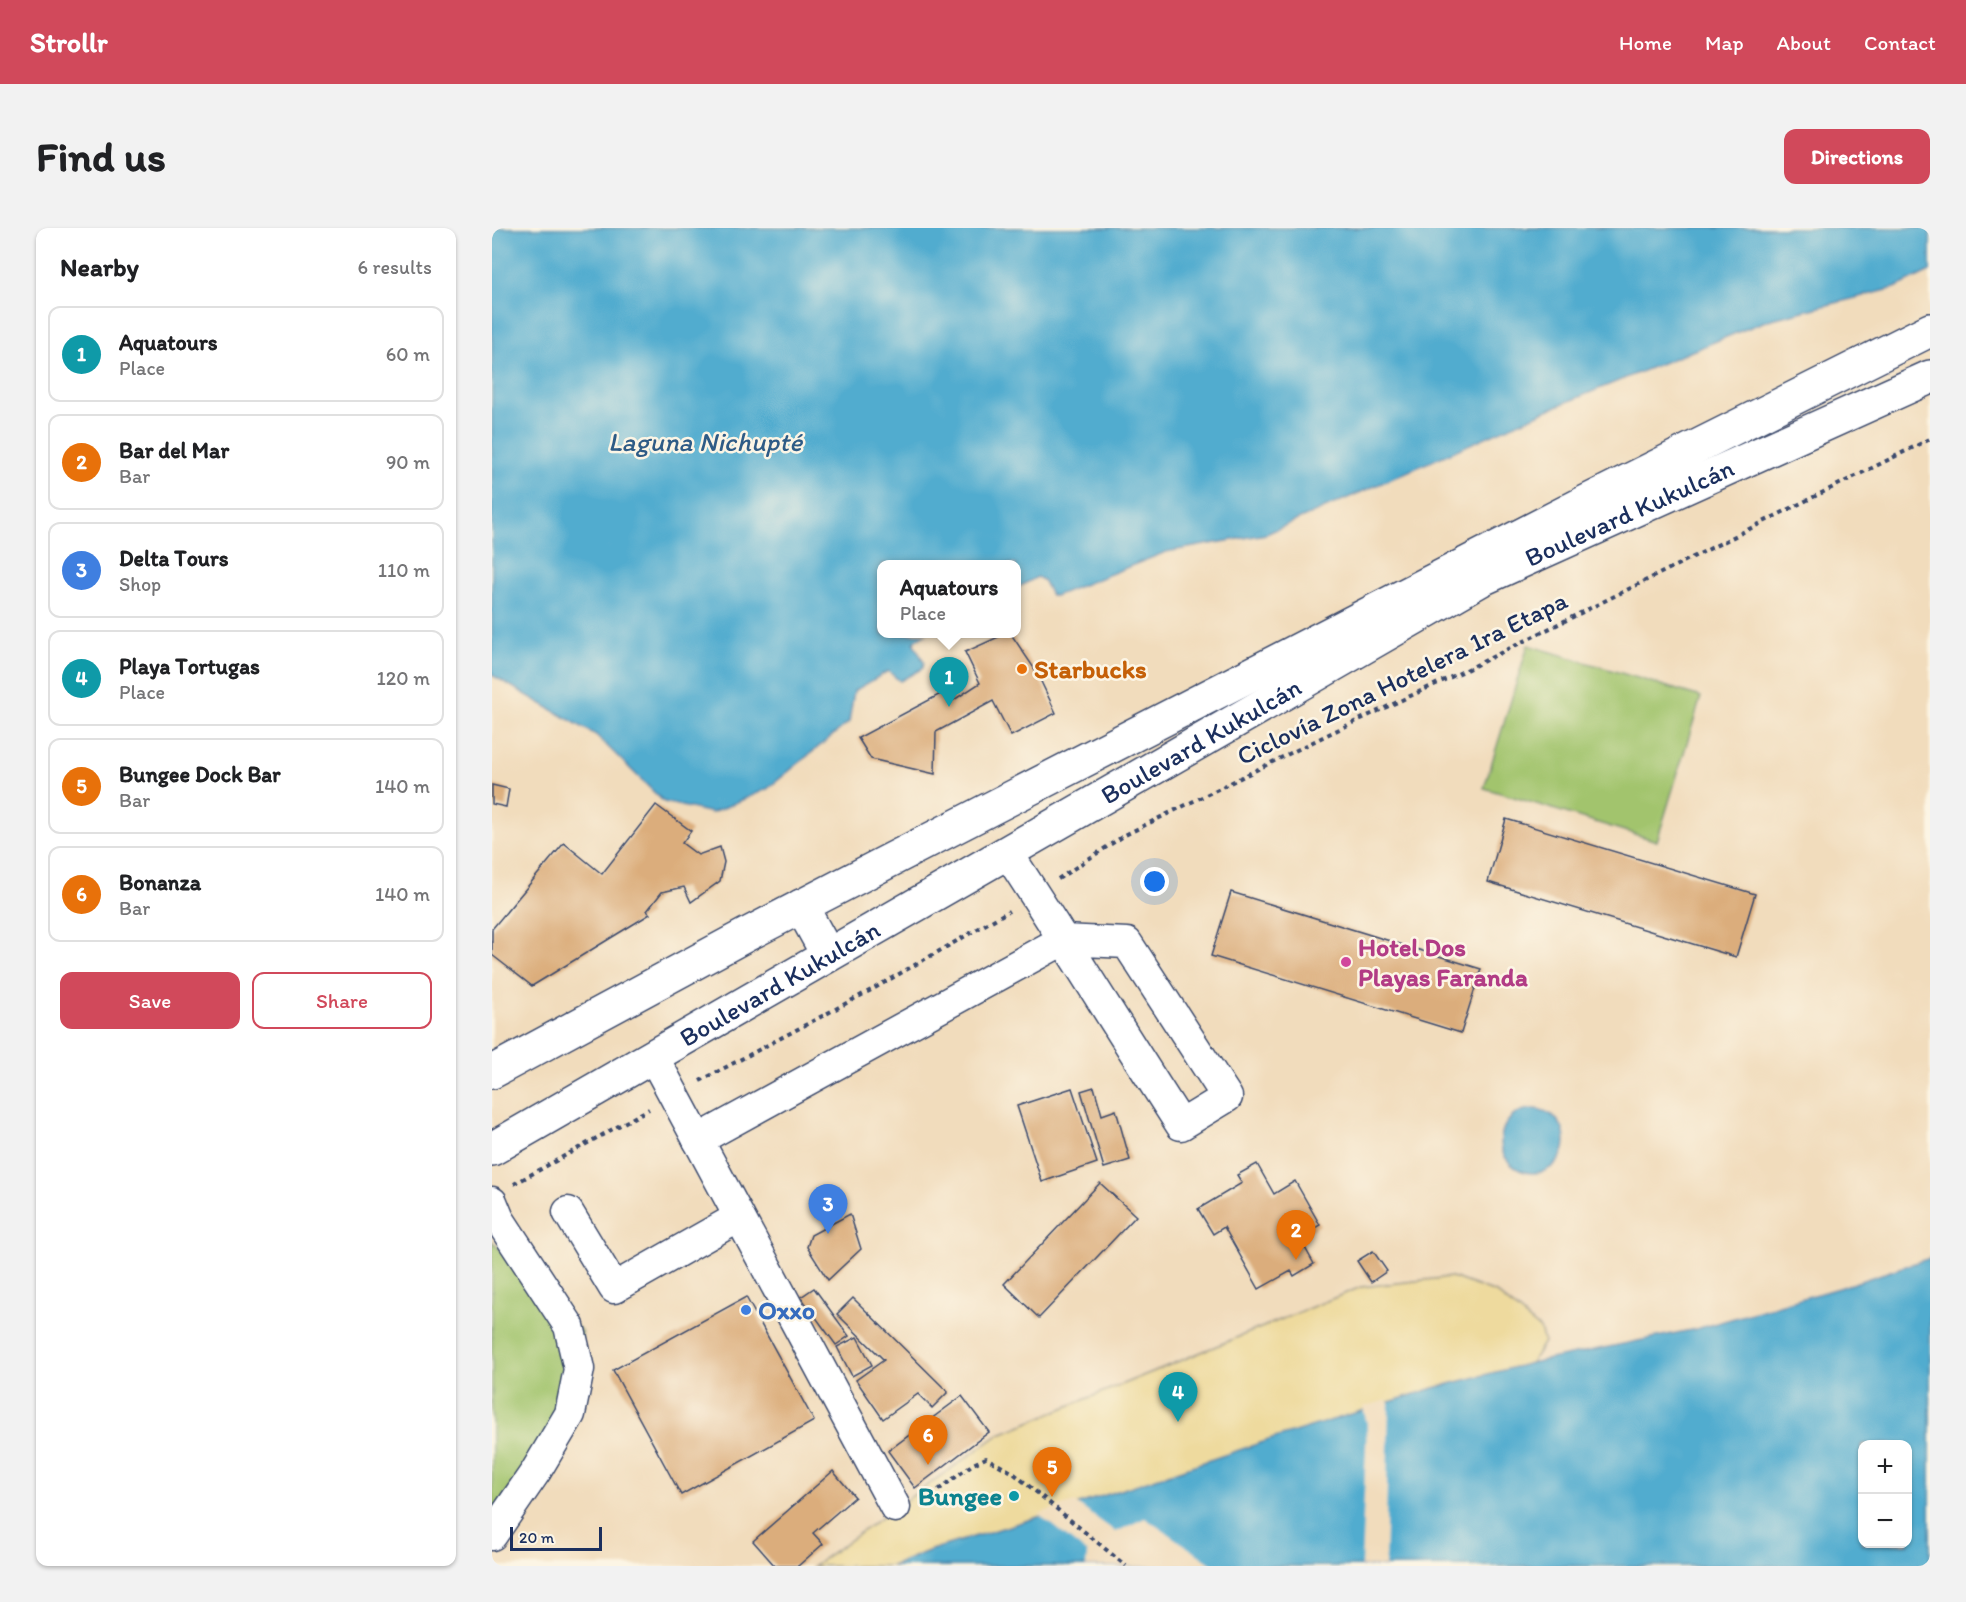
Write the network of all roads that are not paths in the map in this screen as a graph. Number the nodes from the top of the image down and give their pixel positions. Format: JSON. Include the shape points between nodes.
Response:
{"nodes":[{"id":1,"x":1930,"y":330,"type":"edge"},
{"id":2,"x":1930,"y":377,"type":"edge"},
{"id":3,"x":1007,"y":852,"type":"junction"},
{"id":4,"x":801,"y":906,"type":"junction"},
{"id":5,"x":1063,"y":940,"type":"junction"},
{"id":6,"x":828,"y":955,"type":"junction"},
{"id":7,"x":653,"y":1056,"type":"junction"},
{"id":8,"x":492,"y":1072,"type":"edge"},
{"id":9,"x":698,"y":1140,"type":"junction"},
{"id":10,"x":492,"y":1149,"type":"edge"},
{"id":11,"x":502,"y":1194,"type":"edge"},
{"id":12,"x":567,"y":1212,"type":"dead end"},
{"id":13,"x":739,"y":1216,"type":"junction"},
{"id":14,"x":896,"y":1507,"type":"road end"},
{"id":15,"x":492,"y":1534,"type":"edge"}],
"edges":[{"from":1,"to":4,"type":"main road","name":"Boulevard Kukulcán","via":[[1574,508]]},
{"from":2,"to":3,"type":"main road","name":"Boulevard Kukulcán","via":[[1482,579]]},
{"from":3,"to":5,"type":"street"},
{"from":3,"to":6,"type":"main road","name":"Boulevard Kukulcán"},
{"from":4,"to":6,"type":"main road"},
{"from":4,"to":8,"type":"main road","name":"Boulevard Kukulcán"},
{"from":5,"to":5,"type":"street","via":[[1180,1125],[1227,1097],[1127,943]]},
{"from":5,"to":9,"type":"street"},
{"from":6,"to":7,"type":"main road","name":"Boulevard Kukulcán"},
{"from":7,"to":9,"type":"street"},
{"from":7,"to":10,"type":"main road","name":"Boulevard Kukulcán"},
{"from":9,"to":13,"type":"street"},
{"from":11,"to":15,"type":"street","via":[[499,1219],[569,1326],[579,1369],[570,1414]]},
{"from":12,"to":13,"type":"street","via":[[614,1288]]},
{"from":13,"to":14,"type":"street"}]}
